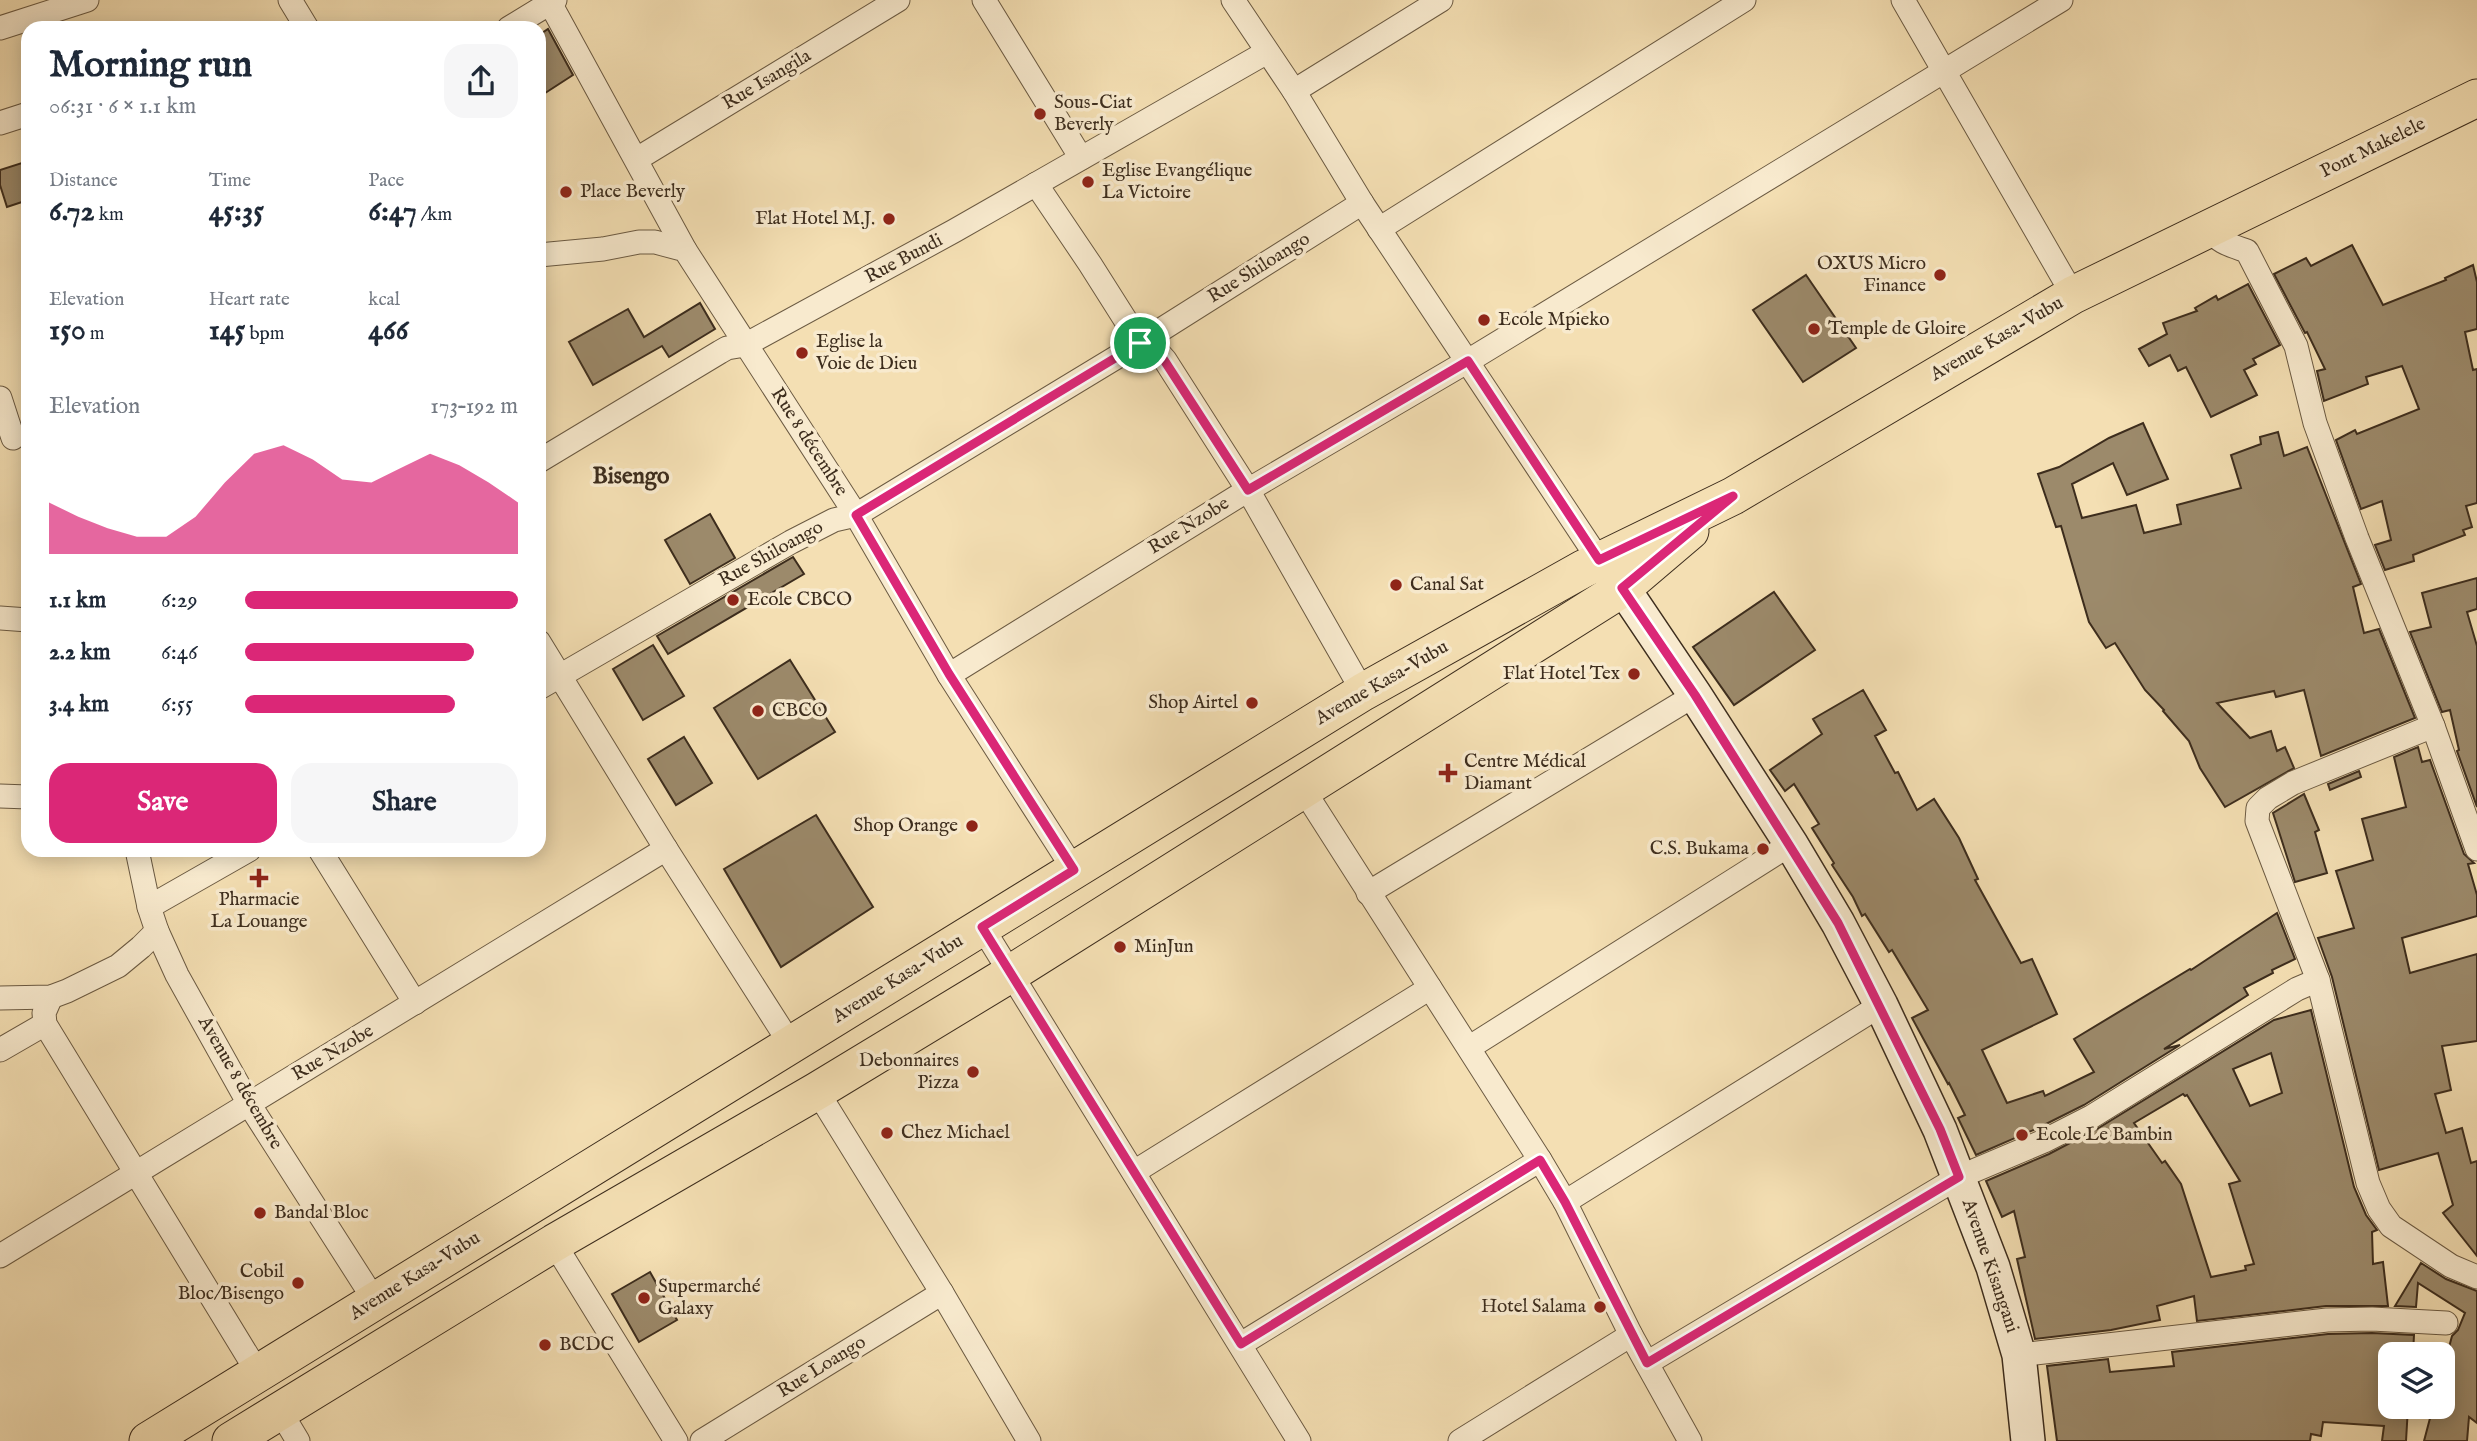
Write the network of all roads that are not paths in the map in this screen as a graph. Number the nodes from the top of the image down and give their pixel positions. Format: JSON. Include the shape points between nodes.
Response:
{"nodes":[{"id":1,"x":87,"y":0,"type":"edge"},
{"id":2,"x":290,"y":0,"type":"edge"},
{"id":3,"x":898,"y":0,"type":"edge"},
{"id":4,"x":1233,"y":0,"type":"edge"},
{"id":5,"x":1441,"y":0,"type":"edge"},
{"id":6,"x":1744,"y":0,"type":"edge"},
{"id":7,"x":1903,"y":0,"type":"edge"},
{"id":8,"x":2061,"y":0,"type":"edge"},
{"id":9,"x":552,"y":2,"type":"edge"},
{"id":10,"x":991,"y":3,"type":"edge"},
{"id":11,"x":301,"y":21,"type":"edge"},
{"id":12,"x":521,"y":21,"type":"edge"},
{"id":13,"x":0,"y":27,"type":"edge"},
{"id":14,"x":1267,"y":52,"type":"junction"},
{"id":15,"x":1944,"y":70,"type":"junction"},
{"id":16,"x":1294,"y":91,"type":"junction"},
{"id":17,"x":2477,"y":98,"type":"edge"},
{"id":18,"x":21,"y":116,"type":"edge"},
{"id":19,"x":0,"y":123,"type":"edge"},
{"id":20,"x":1082,"y":158,"type":"junction"},
{"id":21,"x":637,"y":159,"type":"junction"},
{"id":22,"x":1036,"y":184,"type":"junction"},
{"id":23,"x":2269,"y":198,"type":"joint"},
{"id":24,"x":1362,"y":203,"type":"junction"},
{"id":25,"x":2208,"y":228,"type":"junction"},
{"id":26,"x":1379,"y":229,"type":"junction"},
{"id":27,"x":685,"y":250,"type":"junction"},
{"id":28,"x":546,"y":254,"type":"edge"},
{"id":29,"x":2073,"y":295,"type":"junction"},
{"id":30,"x":1140,"y":343,"type":"junction"},
{"id":31,"x":745,"y":345,"type":"junction"},
{"id":32,"x":1468,"y":361,"type":"junction"},
{"id":33,"x":0,"y":398,"type":"edge"},
{"id":34,"x":14,"y":439,"type":"edge"},
{"id":35,"x":546,"y":457,"type":"edge"},
{"id":36,"x":1248,"y":490,"type":"junction"},
{"id":37,"x":1733,"y":496,"type":"junction"},
{"id":38,"x":856,"y":515,"type":"junction"},
{"id":39,"x":1599,"y":560,"type":"junction"},
{"id":40,"x":1622,"y":588,"type":"junction"},
{"id":41,"x":0,"y":618,"type":"edge"},
{"id":42,"x":21,"y":620,"type":"edge"},
{"id":43,"x":546,"y":654,"type":"edge"},
{"id":44,"x":949,"y":674,"type":"junction"},
{"id":45,"x":559,"y":676,"type":"junction"},
{"id":46,"x":546,"y":684,"type":"edge"},
{"id":47,"x":1363,"y":692,"type":"junction"},
{"id":48,"x":1695,"y":695,"type":"junction"},
{"id":49,"x":2433,"y":726,"type":"junction"},
{"id":50,"x":1303,"y":789,"type":"junction"},
{"id":51,"x":0,"y":796,"type":"edge"},
{"id":52,"x":21,"y":797,"type":"edge"},
{"id":53,"x":1791,"y":844,"type":"junction"},
{"id":54,"x":666,"y":849,"type":"junction"},
{"id":55,"x":2477,"y":849,"type":"edge"},
{"id":56,"x":138,"y":857,"type":"edge"},
{"id":57,"x":236,"y":857,"type":"edge"},
{"id":58,"x":324,"y":857,"type":"edge"},
{"id":59,"x":1074,"y":870,"type":"junction"},
{"id":60,"x":1368,"y":893,"type":"junction"},
{"id":61,"x":149,"y":907,"type":"junction"},
{"id":62,"x":982,"y":927,"type":"junction"},
{"id":63,"x":157,"y":931,"type":"junction"},
{"id":64,"x":1010,"y":974,"type":"junction"},
{"id":65,"x":2318,"y":981,"type":"junction"},
{"id":66,"x":1430,"y":988,"type":"junction"},
{"id":67,"x":51,"y":997,"type":"junction"},
{"id":68,"x":0,"y":998,"type":"edge"},
{"id":69,"x":415,"y":1003,"type":"junction"},
{"id":70,"x":1881,"y":1005,"type":"junction"},
{"id":71,"x":45,"y":1024,"type":"junction"},
{"id":72,"x":791,"y":1045,"type":"junction"},
{"id":73,"x":1470,"y":1047,"type":"junction"},
{"id":74,"x":0,"y":1050,"type":"edge"},
{"id":75,"x":817,"y":1091,"type":"junction"},
{"id":76,"x":248,"y":1104,"type":"junction"},
{"id":77,"x":1540,"y":1160,"type":"junction"},
{"id":78,"x":1134,"y":1172,"type":"junction"},
{"id":79,"x":135,"y":1173,"type":"junction"},
{"id":80,"x":1959,"y":1177,"type":"junction"},
{"id":81,"x":1565,"y":1202,"type":"junction"},
{"id":82,"x":554,"y":1243,"type":"junction"},
{"id":83,"x":0,"y":1256,"type":"edge"},
{"id":84,"x":2477,"y":1277,"type":"edge"},
{"id":85,"x":942,"y":1293,"type":"junction"},
{"id":86,"x":375,"y":1301,"type":"junction"},
{"id":87,"x":2446,"y":1323,"type":"dead end"},
{"id":88,"x":1631,"y":1335,"type":"junction"},
{"id":89,"x":1241,"y":1344,"type":"junction"},
{"id":90,"x":2019,"y":1354,"type":"junction"},
{"id":91,"x":1647,"y":1363,"type":"junction"},
{"id":92,"x":258,"y":1373,"type":"junction"},
{"id":93,"x":289,"y":1426,"type":"edge"},
{"id":94,"x":148,"y":1441,"type":"edge"},
{"id":95,"x":231,"y":1441,"type":"edge"},
{"id":96,"x":676,"y":1441,"type":"edge"},
{"id":97,"x":702,"y":1441,"type":"edge"},
{"id":98,"x":1030,"y":1441,"type":"edge"},
{"id":99,"x":1299,"y":1441,"type":"edge"},
{"id":100,"x":1460,"y":1441,"type":"edge"},
{"id":101,"x":1690,"y":1441,"type":"edge"},
{"id":102,"x":2028,"y":1441,"type":"edge"}],
"edges":[{"from":1,"to":13,"type":"street"},
{"from":2,"to":11,"type":"street"},
{"from":3,"to":21,"type":"street","name":"Rue Isangila"},
{"from":4,"to":14,"type":"street"},
{"from":5,"to":16,"type":"street"},
{"from":6,"to":26,"type":"street"},
{"from":7,"to":15,"type":"street"},
{"from":8,"to":15,"type":"street","name":"Rue Nzobe"},
{"from":9,"to":12,"type":"street"},
{"from":9,"to":21,"type":"street","name":"Rue 8 décembre"},
{"from":10,"to":20,"type":"street"},
{"from":14,"to":16,"type":"street"},
{"from":14,"to":20,"type":"street","name":"Rue Bundi"},
{"from":15,"to":29,"type":"street"},
{"from":15,"to":32,"type":"street","name":"Rue Nzobe"},
{"from":16,"to":24,"type":"street"},
{"from":17,"to":23,"type":"main road","name":"Pont Makelele"},
{"from":18,"to":19,"type":"street"},
{"from":20,"to":22,"type":"street","name":"Rue Bundi"},
{"from":21,"to":27,"type":"street","name":"Rue 8 décembre"},
{"from":22,"to":30,"type":"street"},
{"from":22,"to":31,"type":"street","name":"Rue Bundi"},
{"from":23,"to":25,"type":"main road","name":"Avenue Kasa-Vubu"},
{"from":24,"to":26,"type":"street"},
{"from":24,"to":30,"type":"street","name":"Rue Shiloango"},
{"from":25,"to":29,"type":"main road","name":"Avenue Kasa-Vubu"},
{"from":25,"to":49,"type":"street","via":[[2225,245],[2247,251],[2296,346],[2320,436]]},
{"from":26,"to":32,"type":"street"},
{"from":27,"to":28,"type":"street","via":[[639,242]]},
{"from":27,"to":31,"type":"street","name":"Rue 8 décembre"},
{"from":29,"to":37,"type":"main road","name":"Avenue Kasa-Vubu"},
{"from":30,"to":36,"type":"street","via":[[1164,360]]},
{"from":30,"to":38,"type":"street","name":"Rue Shiloango"},
{"from":31,"to":35,"type":"street","name":"Rue Bundi","via":[[727,348]]},
{"from":31,"to":38,"type":"street","name":"Rue 8 décembre"},
{"from":32,"to":36,"type":"street","name":"Rue Nzobe"},
{"from":32,"to":39,"type":"street"},
{"from":33,"to":34,"type":"street"},
{"from":36,"to":44,"type":"street","name":"Rue Nzobe"},
{"from":36,"to":47,"type":"street"},
{"from":37,"to":39,"type":"main road","name":"Avenue Kasa-Vubu"},
{"from":37,"to":40,"type":"main road","name":"Avenue Kasa-Vubu"},
{"from":38,"to":44,"type":"street","name":"Rue 8 décembre"},
{"from":38,"to":45,"type":"street","name":"Rue Shiloango","via":[[834,520],[791,542]]},
{"from":39,"to":40,"type":"street","name":"Avenue Kisangani"},
{"from":39,"to":47,"type":"main road","name":"Avenue Kasa-Vubu"},
{"from":40,"to":48,"type":"street","name":"Avenue Kisangani"},
{"from":40,"to":50,"type":"main road","name":"Avenue Kasa-Vubu"},
{"from":41,"to":42,"type":"street"},
{"from":43,"to":45,"type":"street"},
{"from":44,"to":59,"type":"street","name":"Rue 8 décembre"},
{"from":45,"to":46,"type":"street","name":"Rue Shiloango"},
{"from":45,"to":54,"type":"street"},
{"from":47,"to":59,"type":"main road","name":"Avenue Kasa-Vubu"},
{"from":48,"to":53,"type":"street","name":"Avenue Kisangani"},
{"from":48,"to":60,"type":"street"},
{"from":49,"to":55,"type":"street"},
{"from":49,"to":65,"type":"street","via":[[2293,783],[2258,808],[2257,821]]},
{"from":50,"to":60,"type":"street"},
{"from":50,"to":64,"type":"main road","name":"Avenue Kasa-Vubu"},
{"from":51,"to":52,"type":"street"},
{"from":53,"to":70,"type":"street","name":"Avenue Kisangani"},
{"from":53,"to":73,"type":"street"},
{"from":54,"to":69,"type":"street","name":"Rue Nzobe"},
{"from":54,"to":72,"type":"street"},
{"from":56,"to":61,"type":"street","name":"Avenue 8 décembre"},
{"from":57,"to":61,"type":"street"},
{"from":58,"to":69,"type":"street"},
{"from":59,"to":62,"type":"main road","name":"Avenue Kasa-Vubu"},
{"from":60,"to":66,"type":"street"},
{"from":61,"to":63,"type":"street","name":"Avenue 8 décembre"},
{"from":62,"to":64,"type":"street"},
{"from":62,"to":72,"type":"main road","name":"Avenue Kasa-Vubu"},
{"from":63,"to":67,"type":"street","via":[[118,966]]},
{"from":63,"to":76,"type":"street","name":"Avenue 8 décembre"},
{"from":64,"to":75,"type":"main road","name":"Avenue Kasa-Vubu"},
{"from":64,"to":78,"type":"street"},
{"from":65,"to":80,"type":"street","via":[[2297,989],[2068,1130]]},
{"from":65,"to":84,"type":"street","via":[[2368,1183],[2379,1209],[2392,1226],[2451,1266]]},
{"from":66,"to":73,"type":"street"},
{"from":66,"to":78,"type":"street"},
{"from":67,"to":68,"type":"street"},
{"from":67,"to":71,"type":"street"},
{"from":69,"to":76,"type":"street","name":"Rue Nzobe"},
{"from":70,"to":80,"type":"street","name":"Avenue Kisangani"},
{"from":70,"to":81,"type":"street"},
{"from":71,"to":74,"type":"street"},
{"from":71,"to":79,"type":"street"},
{"from":72,"to":86,"type":"main road","name":"Avenue Kasa-Vubu"},
{"from":73,"to":77,"type":"street"},
{"from":75,"to":82,"type":"main road","name":"Avenue Kasa-Vubu"},
{"from":75,"to":85,"type":"street"},
{"from":76,"to":79,"type":"street","name":"Rue Nzobe"},
{"from":76,"to":86,"type":"street","name":"Avenue 8 décembre"},
{"from":77,"to":81,"type":"street"},
{"from":77,"to":89,"type":"street"},
{"from":78,"to":89,"type":"street"},
{"from":79,"to":83,"type":"street","name":"Rue Nzobe"},
{"from":79,"to":92,"type":"street"},
{"from":80,"to":90,"type":"street","name":"Avenue Kisangani"},
{"from":80,"to":91,"type":"street"},
{"from":81,"to":88,"type":"street"},
{"from":82,"to":93,"type":"main road","name":"Avenue Kasa-Vubu"},
{"from":82,"to":96,"type":"street"},
{"from":85,"to":97,"type":"street","name":"Rue Loango"},
{"from":85,"to":98,"type":"street"},
{"from":86,"to":92,"type":"main road","name":"Avenue Kasa-Vubu"},
{"from":87,"to":90,"type":"street","via":[[2327,1320]]},
{"from":88,"to":91,"type":"street"},
{"from":88,"to":100,"type":"street"},
{"from":89,"to":99,"type":"street"},
{"from":90,"to":102,"type":"street","name":"Avenue Kisangani"},
{"from":91,"to":101,"type":"street"},
{"from":92,"to":94,"type":"main road","name":"Avenue Kasa-Vubu"},
{"from":93,"to":95,"type":"main road","name":"Avenue Kasa-Vubu"}]}
